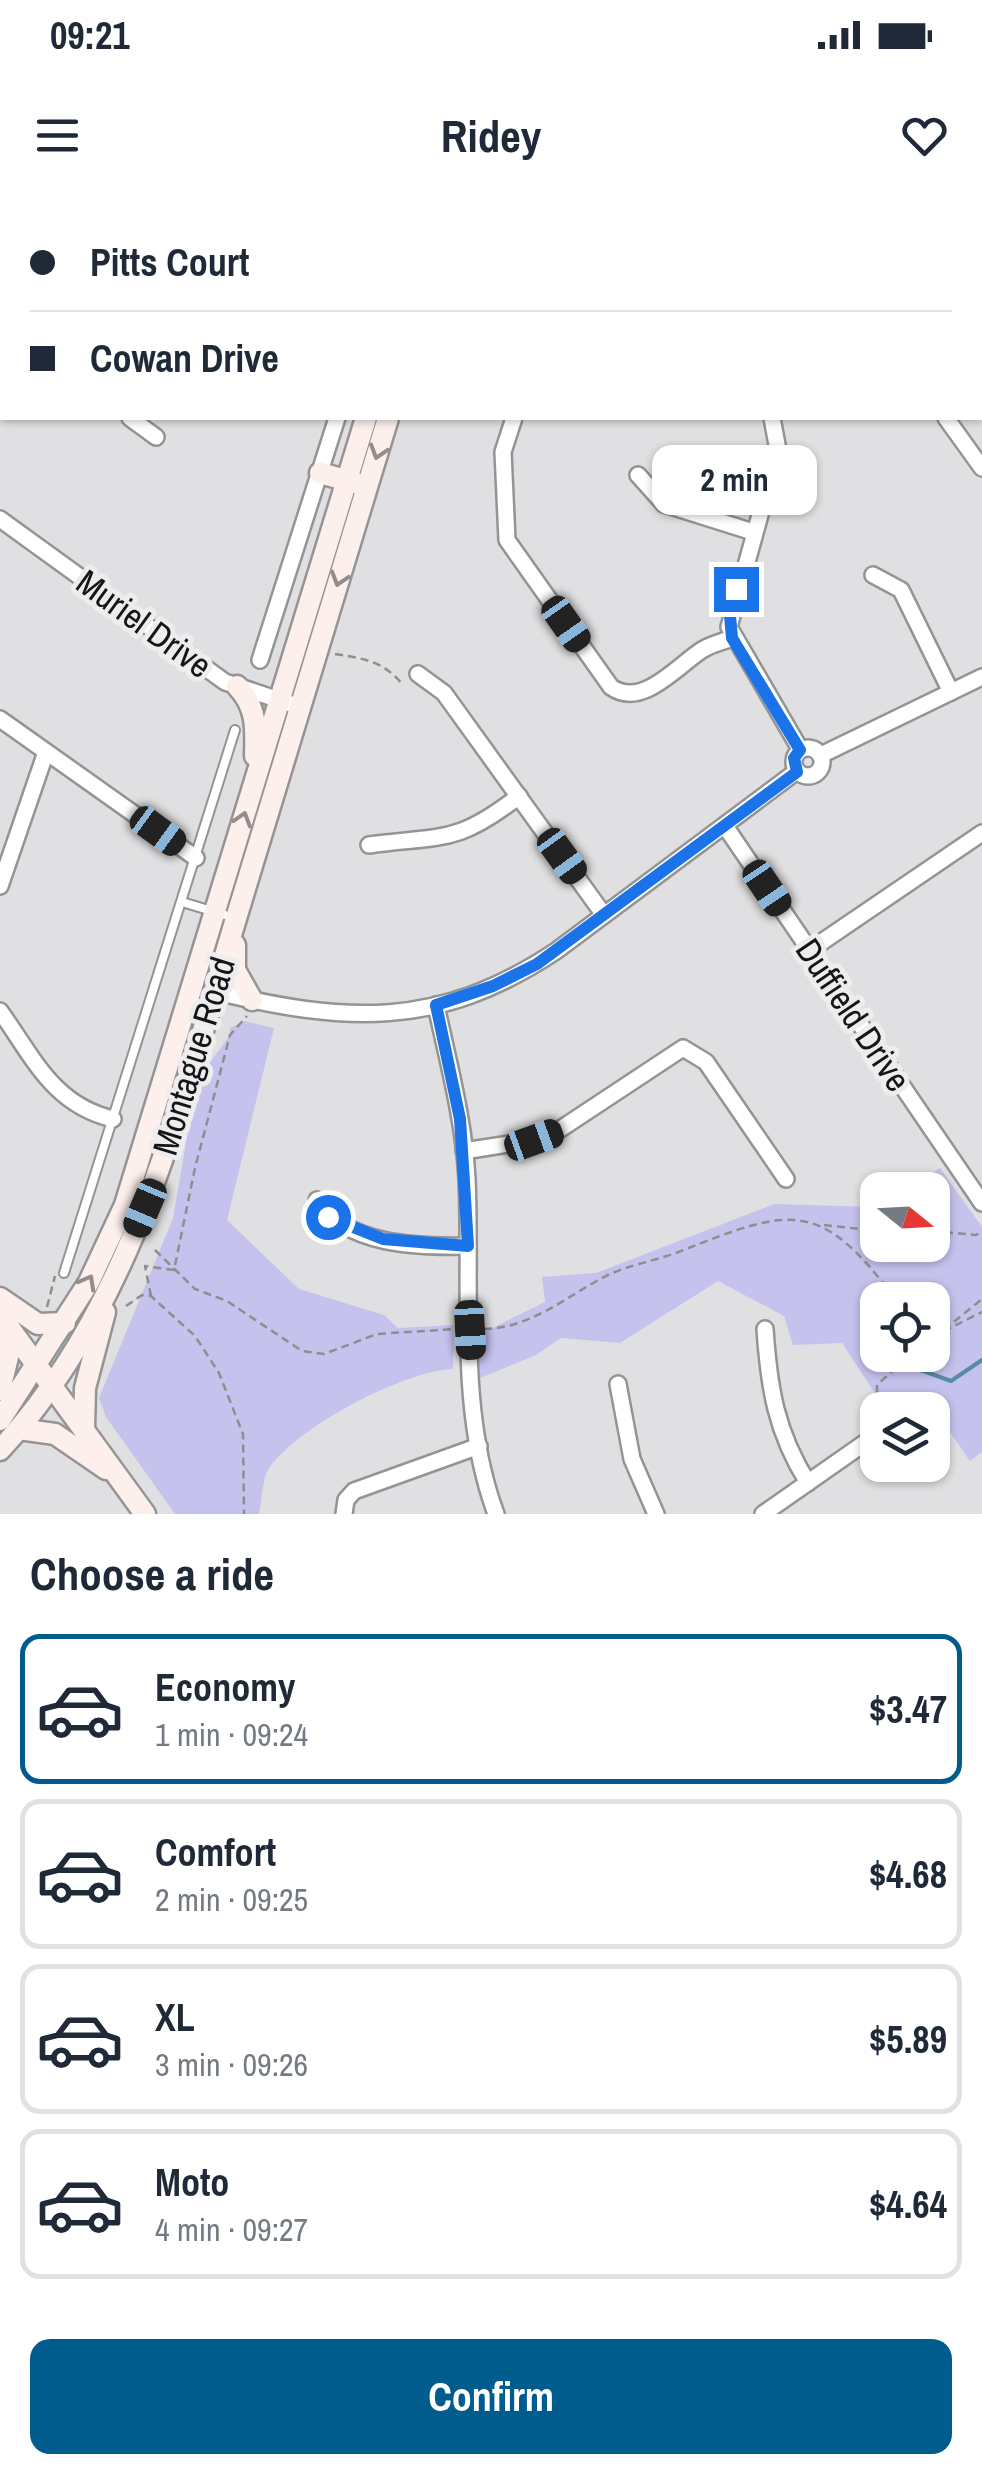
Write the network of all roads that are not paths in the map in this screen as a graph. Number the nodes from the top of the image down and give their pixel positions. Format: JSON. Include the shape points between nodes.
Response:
{"nodes":[{"id":1,"x":133,"y":420,"type":"edge"},
{"id":2,"x":336,"y":420,"type":"edge"},
{"id":3,"x":366,"y":420,"type":"edge"},
{"id":4,"x":387,"y":420,"type":"edge"},
{"id":5,"x":513,"y":420,"type":"edge"},
{"id":6,"x":772,"y":420,"type":"edge"},
{"id":7,"x":947,"y":420,"type":"edge"},
{"id":8,"x":156,"y":436,"type":"dead end"},
{"id":9,"x":982,"y":468,"type":"edge"},
{"id":10,"x":320,"y":473,"type":"junction"},
{"id":11,"x":638,"y":475,"type":"dead end"},
{"id":12,"x":357,"y":483,"type":"junction"},
{"id":13,"x":0,"y":518,"type":"edge"},
{"id":14,"x":753,"y":532,"type":"junction"},
{"id":15,"x":874,"y":575,"type":"dead end"},
{"id":16,"x":732,"y":638,"type":"junction"},
{"id":17,"x":260,"y":660,"type":"dead end"},
{"id":18,"x":418,"y":674,"type":"dead end"},
{"id":19,"x":982,"y":677,"type":"edge"},
{"id":20,"x":237,"y":686,"type":"junction"},
{"id":21,"x":951,"y":692,"type":"junction"},
{"id":22,"x":279,"y":701,"type":"junction"},
{"id":23,"x":300,"y":707,"type":"junction"},
{"id":24,"x":0,"y":719,"type":"edge"},
{"id":25,"x":234,"y":730,"type":"dead end"},
{"id":26,"x":800,"y":750,"type":"junction"},
{"id":27,"x":46,"y":752,"type":"junction"},
{"id":28,"x":821,"y":756,"type":"junction"},
{"id":29,"x":797,"y":772,"type":"junction"},
{"id":30,"x":254,"y":783,"type":"junction"},
{"id":31,"x":519,"y":796,"type":"junction"},
{"id":32,"x":725,"y":826,"type":"junction"},
{"id":33,"x":982,"y":833,"type":"edge"},
{"id":34,"x":369,"y":845,"type":"dead end"},
{"id":35,"x":196,"y":858,"type":"junction"},
{"id":36,"x":0,"y":886,"type":"edge"},
{"id":37,"x":182,"y":902,"type":"junction"},
{"id":38,"x":604,"y":915,"type":"junction"},
{"id":39,"x":225,"y":916,"type":"junction"},
{"id":40,"x":810,"y":950,"type":"junction"},
{"id":41,"x":203,"y":989,"type":"junction"},
{"id":42,"x":252,"y":1000,"type":"junction"},
{"id":43,"x":436,"y":1005,"type":"junction"},
{"id":44,"x":0,"y":1010,"type":"edge"},
{"id":45,"x":112,"y":1119,"type":"junction"},
{"id":46,"x":464,"y":1151,"type":"junction"},
{"id":47,"x":786,"y":1179,"type":"dead end"},
{"id":48,"x":317,"y":1200,"type":"dead end"},
{"id":49,"x":982,"y":1203,"type":"edge"},
{"id":50,"x":468,"y":1246,"type":"junction"},
{"id":51,"x":60,"y":1271,"type":"road end"},
{"id":52,"x":115,"y":1276,"type":"junction"},
{"id":53,"x":0,"y":1298,"type":"edge"},
{"id":54,"x":55,"y":1318,"type":"junction"},
{"id":55,"x":4,"y":1320,"type":"edge"},
{"id":56,"x":765,"y":1329,"type":"dead end"},
{"id":57,"x":38,"y":1366,"type":"junction"},
{"id":58,"x":50,"y":1384,"type":"junction"},
{"id":59,"x":618,"y":1384,"type":"dead end"},
{"id":60,"x":0,"y":1390,"type":"edge"},
{"id":61,"x":10,"y":1425,"type":"edge"},
{"id":62,"x":84,"y":1430,"type":"junction"},
{"id":63,"x":479,"y":1446,"type":"junction"},
{"id":64,"x":860,"y":1446,"type":"edge"},
{"id":65,"x":0,"y":1450,"type":"edge"},
{"id":66,"x":120,"y":1478,"type":"junction"},
{"id":67,"x":808,"y":1483,"type":"junction"},
{"id":68,"x":146,"y":1514,"type":"edge"},
{"id":69,"x":344,"y":1514,"type":"edge"},
{"id":70,"x":496,"y":1514,"type":"edge"},
{"id":71,"x":656,"y":1514,"type":"edge"},
{"id":72,"x":763,"y":1514,"type":"edge"}],
"edges":[{"from":1,"to":8,"type":"street"},
{"from":2,"to":10,"type":"street"},
{"from":3,"to":12,"type":"main road","name":"Montague Road"},
{"from":4,"to":12,"type":"main road","name":"Montague Road","one_way":true},
{"from":5,"to":16,"type":"street","via":[[503,452],[508,540],[611,687],[641,693],[700,651]]},
{"from":6,"to":14,"type":"street","via":[[778,450]]},
{"from":7,"to":9,"type":"street"},
{"from":10,"to":12,"type":"main road"},
{"from":10,"to":17,"type":"street"},
{"from":11,"to":14,"type":"street","via":[[664,504]]},
{"from":12,"to":22,"type":"main road","name":"Montague Road"},
{"from":12,"to":23,"type":"main road","name":"Montague Road","one_way":true},
{"from":13,"to":20,"type":"street","name":"Muriel Drive"},
{"from":14,"to":16,"type":"street","via":[[730,616]]},
{"from":15,"to":21,"type":"street","via":[[901,590]]},
{"from":16,"to":26,"type":"street"},
{"from":18,"to":31,"type":"street","via":[[444,693]]},
{"from":19,"to":21,"type":"street"},
{"from":20,"to":22,"type":"street","name":"Muriel Drive"},
{"from":20,"to":30,"type":"main road","via":[[256,721]]},
{"from":21,"to":28,"type":"street"},
{"from":22,"to":23,"type":"street","name":"Muriel Drive"},
{"from":22,"to":30,"type":"main road","name":"Montague Road"},
{"from":23,"to":39,"type":"main road","name":"Montague Road"},
{"from":24,"to":27,"type":"street"},
{"from":25,"to":35,"type":"lane"},
{"from":26,"to":28,"type":"street","via":[[813,748]]},
{"from":26,"to":29,"type":"street"},
{"from":27,"to":35,"type":"street"},
{"from":27,"to":36,"type":"street"},
{"from":28,"to":29,"type":"street","via":[[815,775]]},
{"from":29,"to":32,"type":"street"},
{"from":39,"to":30,"type":"main road","name":"Montague Road","one_way":true},
{"from":31,"to":34,"type":"street","via":[[464,834]]},
{"from":31,"to":38,"type":"street"},
{"from":32,"to":38,"type":"street"},
{"from":32,"to":40,"type":"street","name":"Duffield Drive"},
{"from":33,"to":40,"type":"street"},
{"from":35,"to":37,"type":"lane"},
{"from":37,"to":39,"type":"lane","name":"Montague Road"},
{"from":37,"to":45,"type":"lane"},
{"from":38,"to":43,"type":"street","via":[[519,974]]},
{"from":39,"to":41,"type":"main road","name":"Montague Road"},
{"from":39,"to":42,"type":"main road","via":[[235,970]]},
{"from":40,"to":49,"type":"street","name":"Duffield Drive"},
{"from":41,"to":42,"type":"street"},
{"from":41,"to":52,"type":"main road","name":"Montague Road","via":[[158,1173]]},
{"from":54,"to":41,"type":"main road","name":"Montague Road","one_way":true,"via":[[125,1204]]},
{"from":42,"to":43,"type":"street","via":[[345,1016]]},
{"from":43,"to":46,"type":"street"},
{"from":44,"to":45,"type":"street","via":[[62,1098]]},
{"from":45,"to":51,"type":"lane"},
{"from":46,"to":47,"type":"street","via":[[556,1132],[684,1048],[706,1062]]},
{"from":46,"to":50,"type":"street"},
{"from":48,"to":50,"type":"street","via":[[328,1217],[365,1234]]},
{"from":50,"to":63,"type":"street"},
{"from":52,"to":58,"type":"main road","name":"Montague Road"},
{"from":52,"to":62,"type":"main road","via":[[85,1388]]},
{"from":53,"to":54,"type":"main road","via":[[34,1322]]},
{"from":54,"to":57,"type":"main road","name":"Montague Road"},
{"from":55,"to":57,"type":"main road"},
{"from":55,"to":60,"type":"main road","via":[[9,1353]]},
{"from":56,"to":67,"type":"street","via":[[773,1410]]},
{"from":57,"to":58,"type":"main road"},
{"from":57,"to":61,"type":"main road","name":"Montague Road"},
{"from":58,"to":61,"type":"main road","name":"Montague Road"},
{"from":58,"to":62,"type":"main road"},
{"from":59,"to":71,"type":"street","via":[[632,1460]]},
{"from":61,"to":65,"type":"main road","name":"Montague Road"},
{"from":61,"to":66,"type":"main road","via":[[54,1434]]},
{"from":62,"to":66,"type":"main road"},
{"from":63,"to":69,"type":"street","via":[[354,1490]]},
{"from":63,"to":70,"type":"street"},
{"from":64,"to":67,"type":"street"},
{"from":66,"to":68,"type":"main road"},
{"from":67,"to":72,"type":"street"}]}
